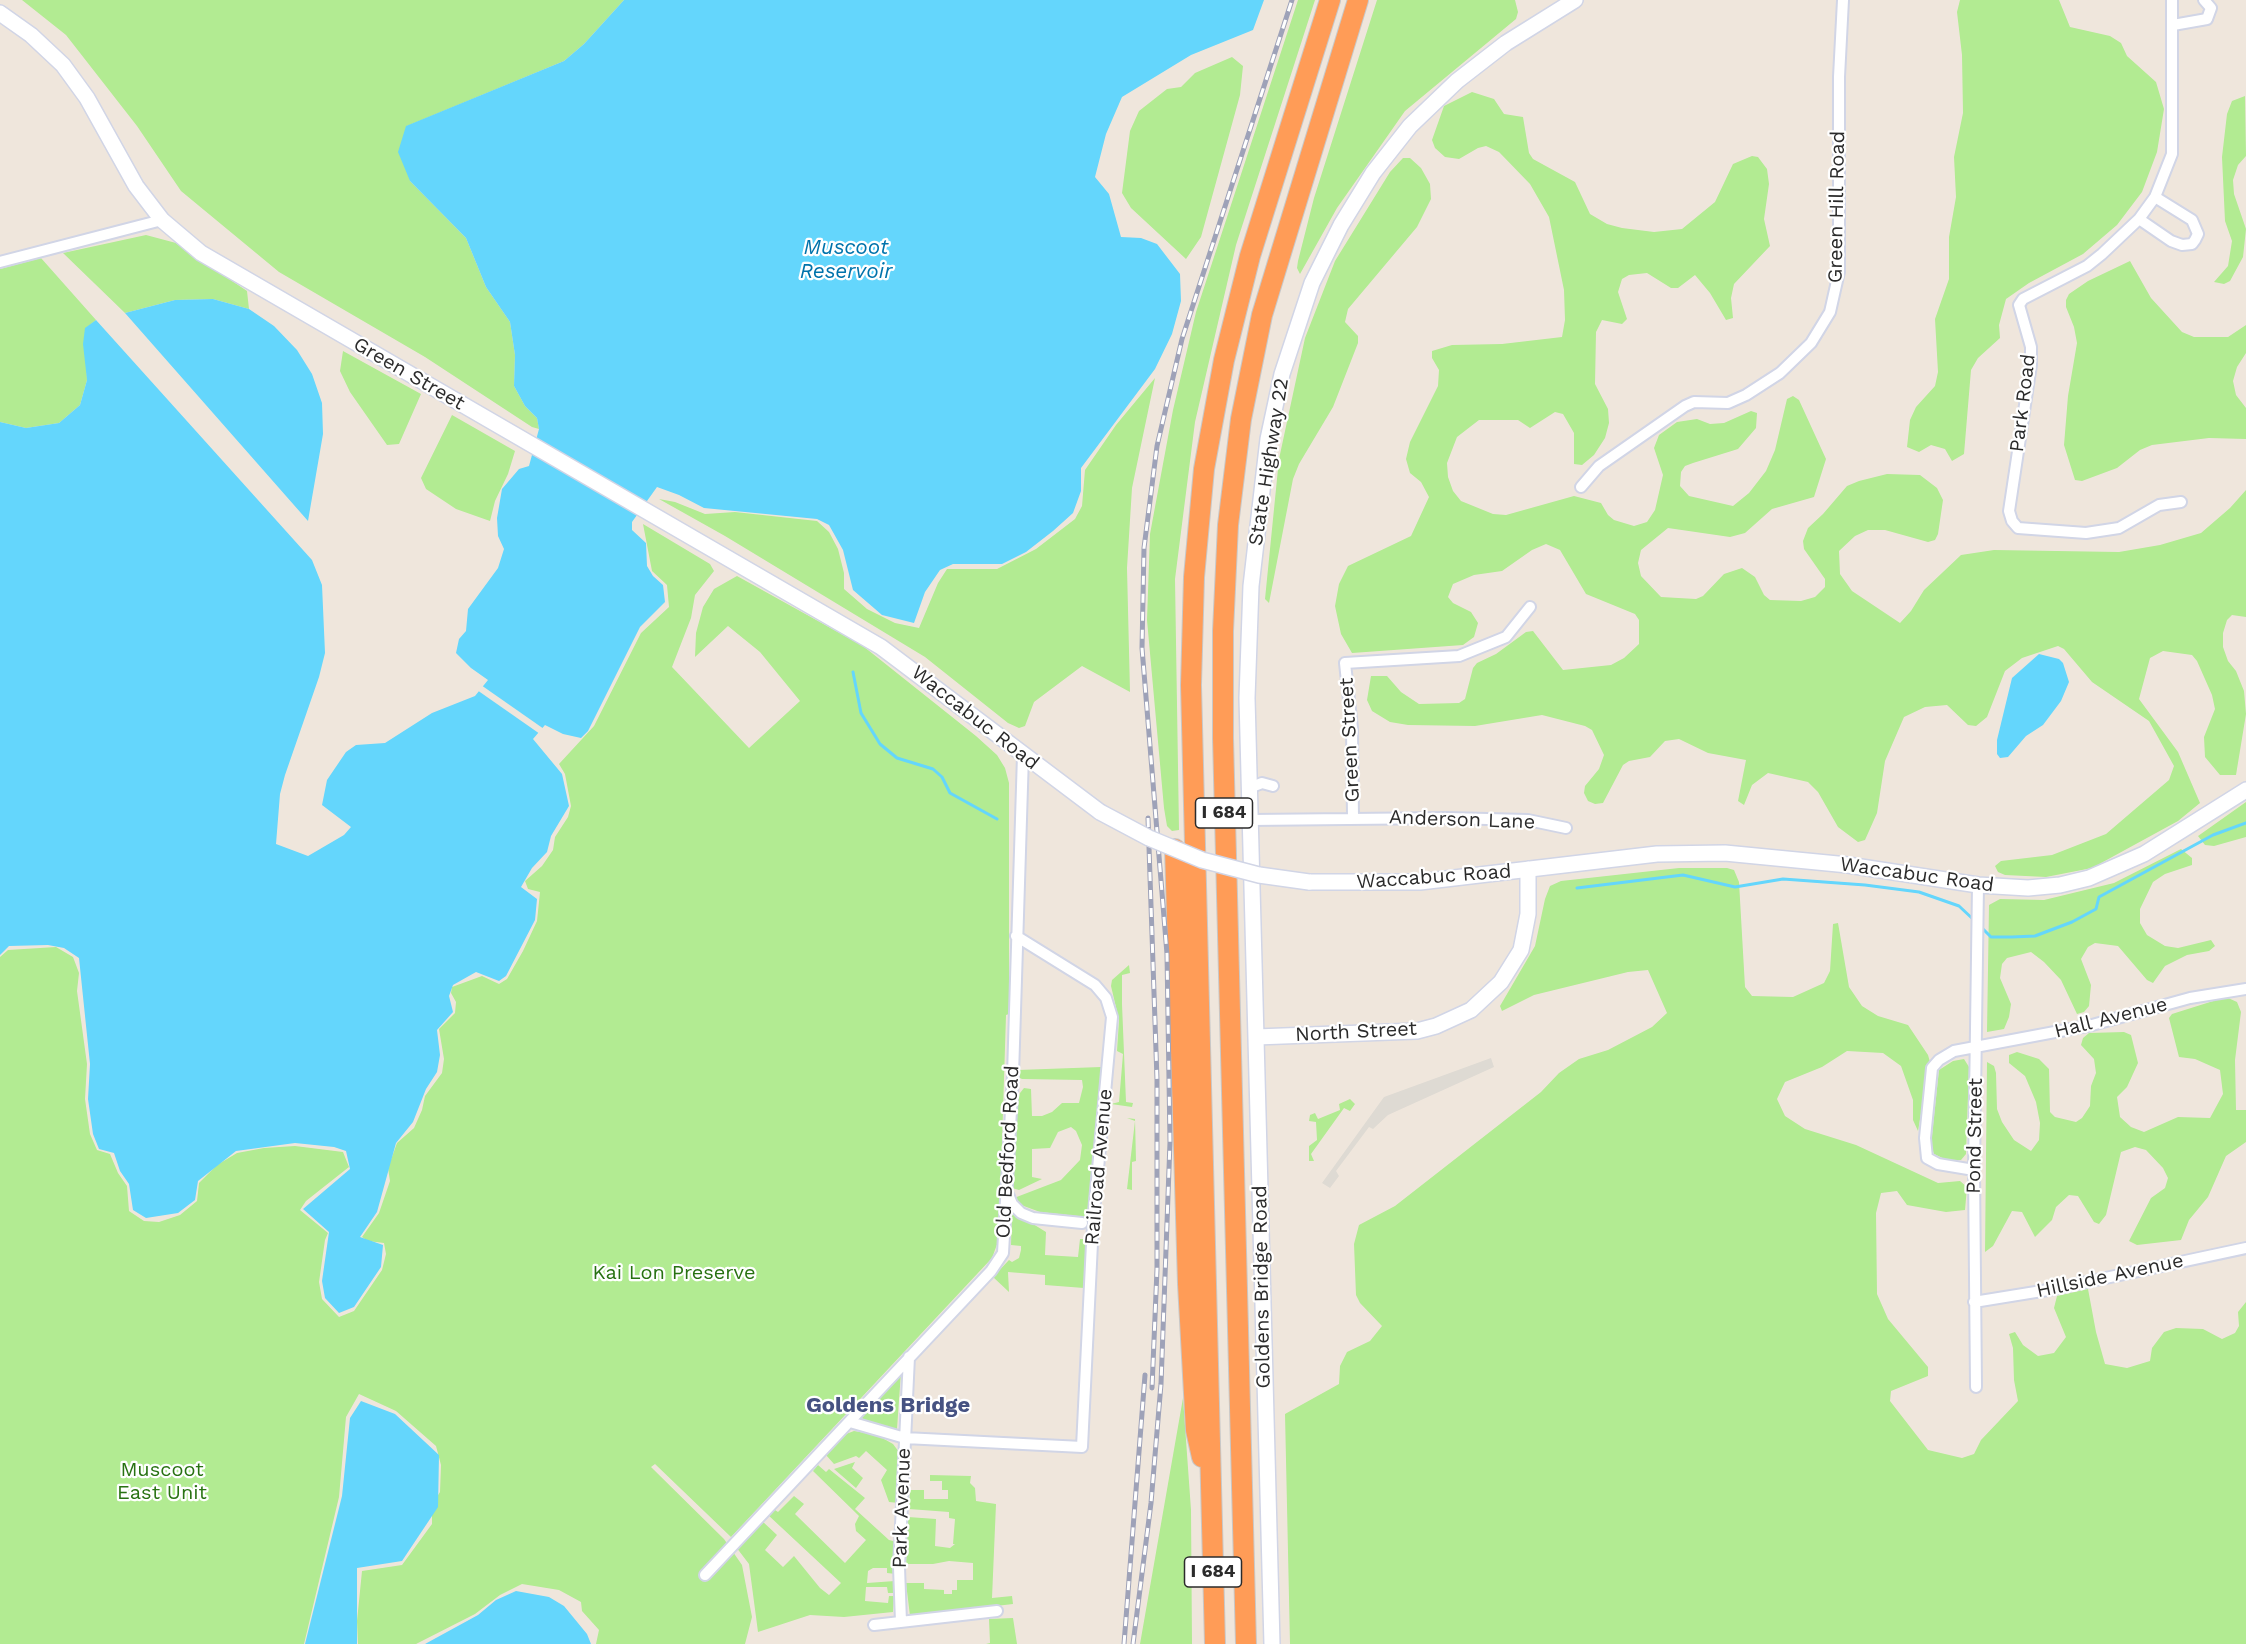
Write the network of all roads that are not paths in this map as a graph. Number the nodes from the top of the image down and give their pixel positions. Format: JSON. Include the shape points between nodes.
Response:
{"nodes":[{"id":1,"x":1330,"y":0,"type":"edge"},
{"id":2,"x":1358,"y":0,"type":"edge"},
{"id":3,"x":1575,"y":0,"type":"edge"},
{"id":4,"x":1843,"y":0,"type":"edge"},
{"id":5,"x":2172,"y":0,"type":"edge"},
{"id":6,"x":2204,"y":0,"type":"edge"},
{"id":7,"x":0,"y":14,"type":"edge"},
{"id":8,"x":2173,"y":25,"type":"junction"},
{"id":9,"x":2156,"y":197,"type":"junction"},
{"id":10,"x":2139,"y":219,"type":"junction"},
{"id":11,"x":162,"y":220,"type":"junction"},
{"id":12,"x":0,"y":262,"type":"edge"},
{"id":13,"x":1581,"y":487,"type":"dead end"},
{"id":14,"x":2181,"y":502,"type":"dead end"},
{"id":15,"x":661,"y":520,"type":"joint"},
{"id":16,"x":1530,"y":607,"type":"dead end"},
{"id":17,"x":1023,"y":755,"type":"junction"},
{"id":18,"x":1273,"y":786,"type":"dead end"},
{"id":19,"x":1249,"y":788,"type":"junction"},
{"id":20,"x":2246,"y":790,"type":"edge"},
{"id":21,"x":1353,"y":818,"type":"junction"},
{"id":22,"x":1250,"y":820,"type":"junction"},
{"id":23,"x":1566,"y":828,"type":"dead end"},
{"id":24,"x":1175,"y":849,"type":"junction"},
{"id":25,"x":1528,"y":869,"type":"junction"},
{"id":26,"x":1978,"y":885,"type":"junction"},
{"id":27,"x":1253,"y":931,"type":"joint"},
{"id":28,"x":1016,"y":936,"type":"junction"},
{"id":29,"x":2246,"y":989,"type":"edge"},
{"id":30,"x":1256,"y":1037,"type":"junction"},
{"id":31,"x":1977,"y":1047,"type":"junction"},
{"id":32,"x":1974,"y":1170,"type":"junction"},
{"id":33,"x":1006,"y":1189,"type":"junction"},
{"id":34,"x":1082,"y":1223,"type":"dead end"},
{"id":35,"x":2246,"y":1248,"type":"edge"},
{"id":36,"x":1974,"y":1302,"type":"junction"},
{"id":37,"x":909,"y":1357,"type":"junction"},
{"id":38,"x":1976,"y":1387,"type":"dead end"},
{"id":39,"x":850,"y":1422,"type":"junction"},
{"id":40,"x":905,"y":1437,"type":"junction"},
{"id":41,"x":1212,"y":1500,"type":"junction"},
{"id":42,"x":705,"y":1575,"type":"dead end"},
{"id":43,"x":997,"y":1611,"type":"dead end"},
{"id":44,"x":901,"y":1622,"type":"junction"},
{"id":45,"x":874,"y":1625,"type":"dead end"},
{"id":46,"x":1215,"y":1644,"type":"edge"},
{"id":47,"x":1246,"y":1644,"type":"edge"},
{"id":48,"x":1272,"y":1644,"type":"edge"}],
"edges":[{"from":1,"to":41,"type":"highway","number":"I 684","via":[[1253,245],[1228,339],[1204,469],[1194,578],[1191,685]]},
{"from":2,"to":47,"type":"highway","number":"I 684","via":[[1262,315],[1241,419],[1228,525],[1223,749]]},
{"from":3,"to":19,"type":"main road","name":"State Highway 22","via":[[1480,62],[1410,126],[1356,199],[1312,283],[1275,406],[1257,514],[1249,621]]},
{"from":4,"to":13,"type":"street","name":"Green Hill Road","via":[[1839,272],[1830,312],[1811,343],[1780,373],[1728,403],[1694,402],[1685,406],[1599,466]]},
{"from":5,"to":8,"type":"street","name":"Park Road"},
{"from":6,"to":8,"type":"street","via":[[2211,8],[2207,19]]},
{"from":7,"to":11,"type":"main road","via":[[31,35],[63,65],[87,98],[136,186]]},
{"from":8,"to":9,"type":"street","name":"Park Road","via":[[2172,154]]},
{"from":9,"to":10,"type":"street","name":"Park Road"},
{"from":9,"to":10,"type":"street","via":[[2192,220],[2198,234],[2196,240],[2182,245],[2171,241]]},
{"from":10,"to":14,"type":"street","name":"Park Road","via":[[2087,266],[2023,299],[2019,305],[2031,347],[2031,365],[2009,511],[2018,528],[2086,533],[2119,528],[2159,505]]},
{"from":11,"to":12,"type":"street"},
{"from":11,"to":15,"type":"main road","name":"Green Street","via":[[221,266]]},
{"from":15,"to":17,"type":"main road","name":"Waccabuc Road","via":[[881,647]]},
{"from":16,"to":21,"type":"street","name":"Green Street","via":[[1506,637],[1459,656],[1346,663],[1352,728]]},
{"from":17,"to":24,"type":"main road","name":"Waccabuc Road","bridge":true,"via":[[1100,812]]},
{"from":17,"to":28,"type":"street","name":"Old Bedford Road"},
{"from":18,"to":19,"type":"street","via":[[1262,783]]},
{"from":19,"to":22,"type":"main road","name":"State Highway 22"},
{"from":20,"to":26,"type":"main road","name":"Waccabuc Road","via":[[2161,844],[2089,878],[2028,888]]},
{"from":21,"to":22,"type":"street","name":"Anderson Lane"},
{"from":21,"to":23,"type":"street","name":"Anderson Lane","via":[[1528,820]]},
{"from":22,"to":27,"type":"main road","name":"State Highway 22"},
{"from":24,"to":25,"type":"main road","name":"Waccabuc Road","bridge":true,"via":[[1240,870],[1309,882],[1401,884]]},
{"from":24,"to":41,"type":"highway","via":[[1188,1295],[1196,1430]]},
{"from":25,"to":26,"type":"main road","name":"Waccabuc Road","via":[[1657,854],[1725,853],[1848,865]]},
{"from":25,"to":30,"type":"main road","name":"North Street","via":[[1528,914],[1521,950],[1501,982],[1471,1010],[1417,1030]]},
{"from":26,"to":31,"type":"street","name":"Pond Street"},
{"from":27,"to":30,"type":"main road","name":"Goldens Bridge Road"},
{"from":28,"to":33,"type":"street","name":"Old Bedford Road"},
{"from":28,"to":40,"type":"street","name":"Railroad Avenue","via":[[1095,985],[1106,998],[1112,1017],[1093,1223],[1082,1447]]},
{"from":29,"to":31,"type":"street","name":"Hall Avenue","via":[[2190,998],[2092,1025]]},
{"from":30,"to":48,"type":"main road","name":"Goldens Bridge Road"},
{"from":31,"to":32,"type":"street","name":"Pond Street"},
{"from":31,"to":32,"type":"street","name":"Hall Avenue","via":[[1954,1051],[1932,1068],[1924,1138],[1927,1158]]},
{"from":32,"to":36,"type":"street","name":"Pond Street"},
{"from":33,"to":34,"type":"street","via":[[1021,1213]]},
{"from":33,"to":37,"type":"street","name":"Old Bedford Road","via":[[1003,1253],[991,1271]]},
{"from":35,"to":36,"type":"street","name":"Hillside Avenue"},
{"from":36,"to":38,"type":"street","name":"Pond Street"},
{"from":37,"to":39,"type":"street","name":"Old Bedford Road"},
{"from":37,"to":40,"type":"street","name":"Park Avenue"},
{"from":39,"to":40,"type":"street"},
{"from":39,"to":42,"type":"street","name":"Old Bedford Road"},
{"from":40,"to":44,"type":"street","name":"Park Avenue","via":[[899,1568]]},
{"from":41,"to":46,"type":"highway","number":"I 684"},
{"from":43,"to":44,"type":"street"},
{"from":44,"to":45,"type":"street"}]}
